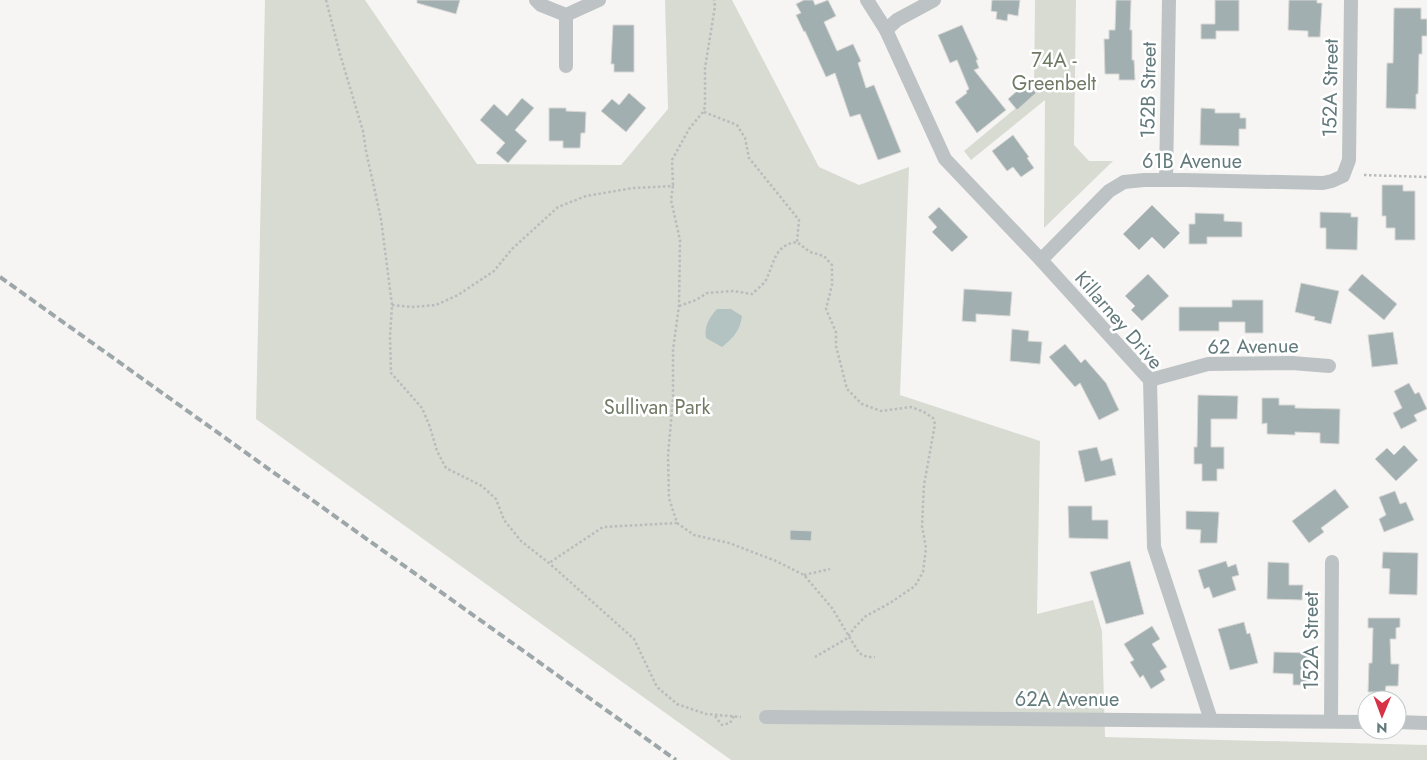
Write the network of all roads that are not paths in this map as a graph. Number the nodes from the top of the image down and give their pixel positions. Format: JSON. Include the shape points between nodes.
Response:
{"nodes":[{"id":1,"x":536,"y":0,"type":"edge"},
{"id":2,"x":599,"y":0,"type":"edge"},
{"id":3,"x":867,"y":0,"type":"edge"},
{"id":4,"x":934,"y":0,"type":"edge"},
{"id":5,"x":1169,"y":0,"type":"edge"},
{"id":6,"x":1351,"y":0,"type":"edge"},
{"id":7,"x":566,"y":15,"type":"junction"},
{"id":8,"x":886,"y":30,"type":"junction"},
{"id":9,"x":566,"y":66,"type":"dead end"},
{"id":10,"x":1343,"y":176,"type":"joint"},
{"id":11,"x":1166,"y":180,"type":"junction"},
{"id":12,"x":1040,"y":260,"type":"junction"},
{"id":13,"x":1329,"y":366,"type":"dead end"},
{"id":14,"x":1150,"y":380,"type":"junction"},
{"id":15,"x":1332,"y":562,"type":"dead end"},
{"id":16,"x":766,"y":717,"type":"dead end"},
{"id":17,"x":1211,"y":720,"type":"junction"},
{"id":18,"x":1331,"y":721,"type":"junction"},
{"id":19,"x":1357,"y":722,"type":"edge"},
{"id":20,"x":1407,"y":722,"type":"edge"},
{"id":21,"x":1427,"y":723,"type":"edge"}],
"edges":[{"from":1,"to":7,"type":"street"},
{"from":2,"to":7,"type":"street"},
{"from":3,"to":8,"type":"street","name":"Killarney Drive"},
{"from":4,"to":8,"type":"street","via":[[897,20]]},
{"from":5,"to":11,"type":"street","name":"152B Street"},
{"from":6,"to":10,"type":"street","name":"152A Street","via":[[1350,160]]},
{"from":7,"to":9,"type":"street"},
{"from":8,"to":12,"type":"street","name":"Killarney Drive","via":[[945,159]]},
{"from":10,"to":11,"type":"street","name":"61B Avenue","via":[[1323,182]]},
{"from":11,"to":12,"type":"street","name":"61B Avenue","via":[[1132,181],[1116,186]]},
{"from":12,"to":14,"type":"street","name":"Killarney Drive"},
{"from":13,"to":14,"type":"street","name":"62 Avenue","via":[[1208,364]]},
{"from":14,"to":17,"type":"street","name":"Killarney Drive","via":[[1154,547]]},
{"from":15,"to":18,"type":"street","name":"152A Street"},
{"from":16,"to":17,"type":"street","name":"62A Avenue"},
{"from":17,"to":18,"type":"street","name":"62A Avenue"},
{"from":18,"to":19,"type":"street","name":"62A Avenue"},
{"from":20,"to":21,"type":"street"}]}
